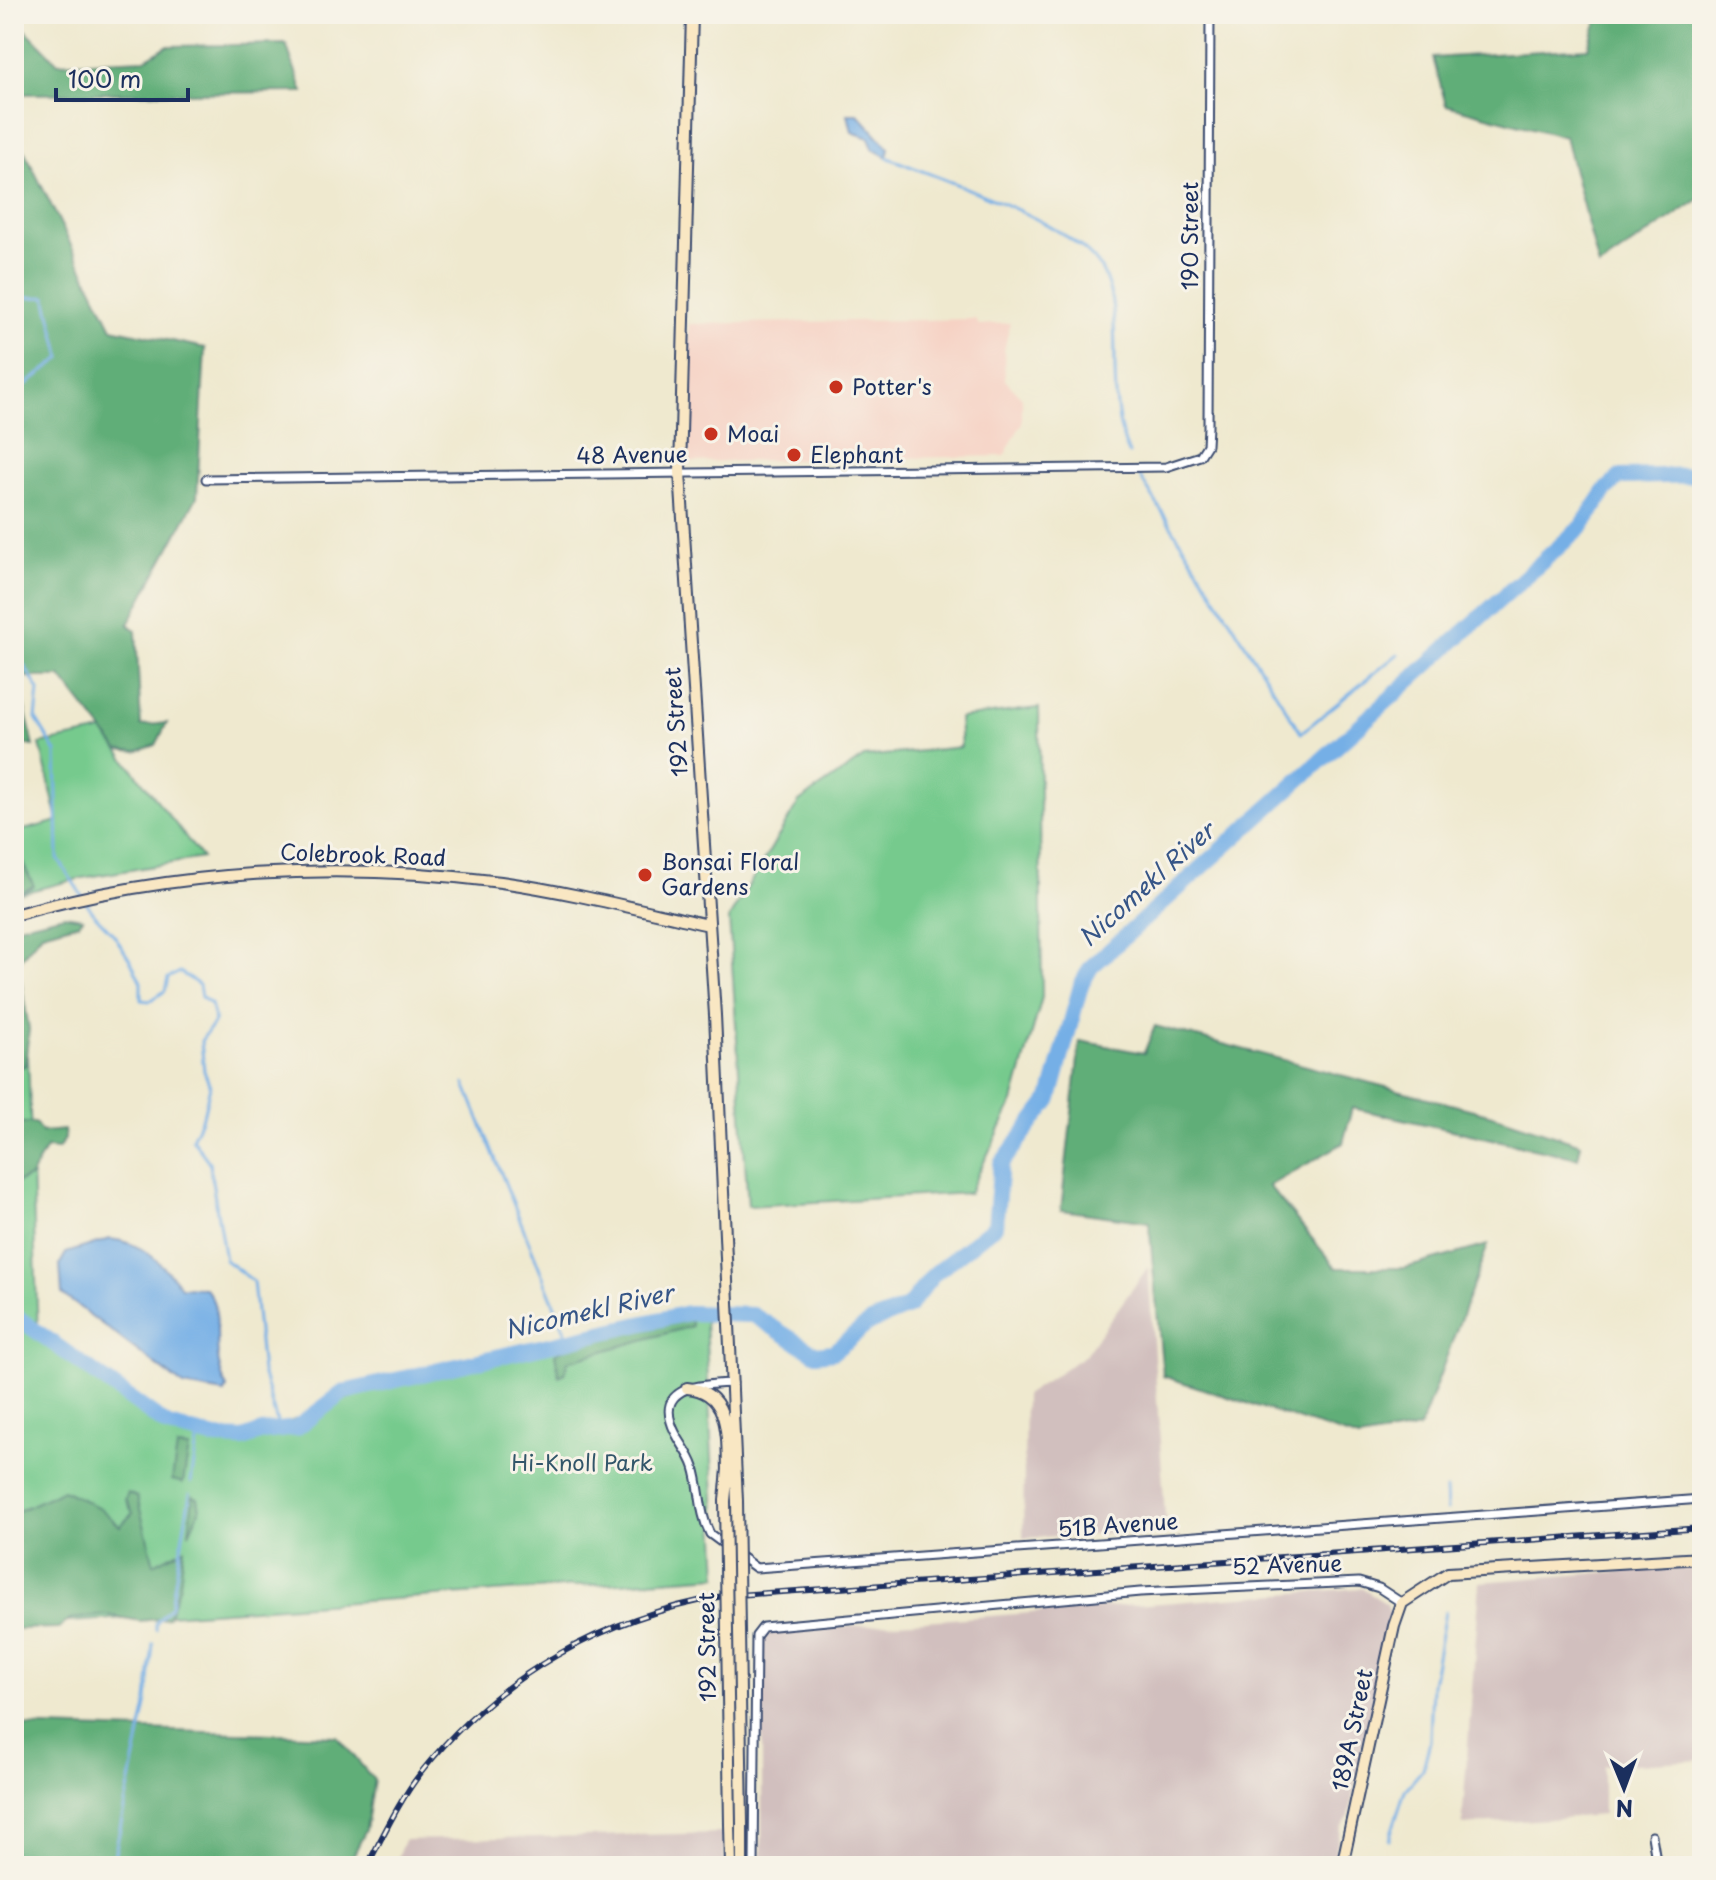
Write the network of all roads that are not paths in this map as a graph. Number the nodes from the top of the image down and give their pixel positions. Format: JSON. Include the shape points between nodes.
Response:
{"nodes":[{"id":1,"x":692,"y":14,"type":"edge"},
{"id":2,"x":1210,"y":14,"type":"edge"},
{"id":3,"x":1200,"y":456,"type":"joint"},
{"id":4,"x":680,"y":472,"type":"junction"},
{"id":5,"x":206,"y":479,"type":"dead end"},
{"id":6,"x":14,"y":915,"type":"edge"},
{"id":7,"x":709,"y":925,"type":"junction"},
{"id":8,"x":733,"y":1383,"type":"junction"},
{"id":9,"x":687,"y":1388,"type":"junction"},
{"id":10,"x":733,"y":1427,"type":"junction"},
{"id":11,"x":728,"y":1472,"type":"junction"},
{"id":12,"x":1702,"y":1499,"type":"edge"},
{"id":13,"x":731,"y":1501,"type":"junction"},
{"id":14,"x":1702,"y":1558,"type":"edge"},
{"id":15,"x":1402,"y":1603,"type":"junction"},
{"id":16,"x":736,"y":1824,"type":"junction"},
{"id":17,"x":1652,"y":1836,"type":"dead end"},
{"id":18,"x":731,"y":1866,"type":"edge"},
{"id":19,"x":742,"y":1866,"type":"edge"},
{"id":20,"x":754,"y":1866,"type":"edge"},
{"id":21,"x":1342,"y":1866,"type":"edge"},
{"id":22,"x":1657,"y":1866,"type":"edge"}],
"edges":[{"from":1,"to":4,"type":"main road","name":"192 Street"},
{"from":2,"to":3,"type":"street","name":"190 Street","via":[[1208,427]]},
{"from":3,"to":4,"type":"street","name":"48 Avenue","via":[[1166,467]]},
{"from":4,"to":5,"type":"street","name":"48 Avenue"},
{"from":4,"to":7,"type":"main road","name":"192 Street"},
{"from":6,"to":7,"type":"main road","name":"Colebrook Road","via":[[69,901],[256,872],[362,871],[504,883]]},
{"from":7,"to":8,"type":"main road","name":"192 Street"},
{"from":8,"to":9,"type":"street"},
{"from":8,"to":10,"type":"main road","name":"192 Street"},
{"from":9,"to":11,"type":"main road","via":[[705,1390],[716,1399],[723,1415]]},
{"from":9,"to":12,"type":"street","name":"51B Avenue","via":[[673,1398],[669,1413],[693,1464],[707,1528],[725,1548],[756,1568]]},
{"from":10,"to":11,"type":"main road","name":"192 Street"},
{"from":10,"to":13,"type":"main road","name":"192 Street"},
{"from":11,"to":13,"type":"main road","name":"192 Street"},
{"from":13,"to":16,"type":"main road","name":"192 Street","bridge":true},
{"from":14,"to":15,"type":"main road","via":[[1448,1573]]},
{"from":15,"to":20,"type":"street","name":"52 Avenue","via":[[1359,1582],[1140,1592],[760,1629]]},
{"from":15,"to":21,"type":"main road","name":"189A Street"},
{"from":16,"to":18,"type":"main road","name":"192 Street"},
{"from":16,"to":19,"type":"main road","name":"192 Street"},
{"from":17,"to":22,"type":"street"}]}
